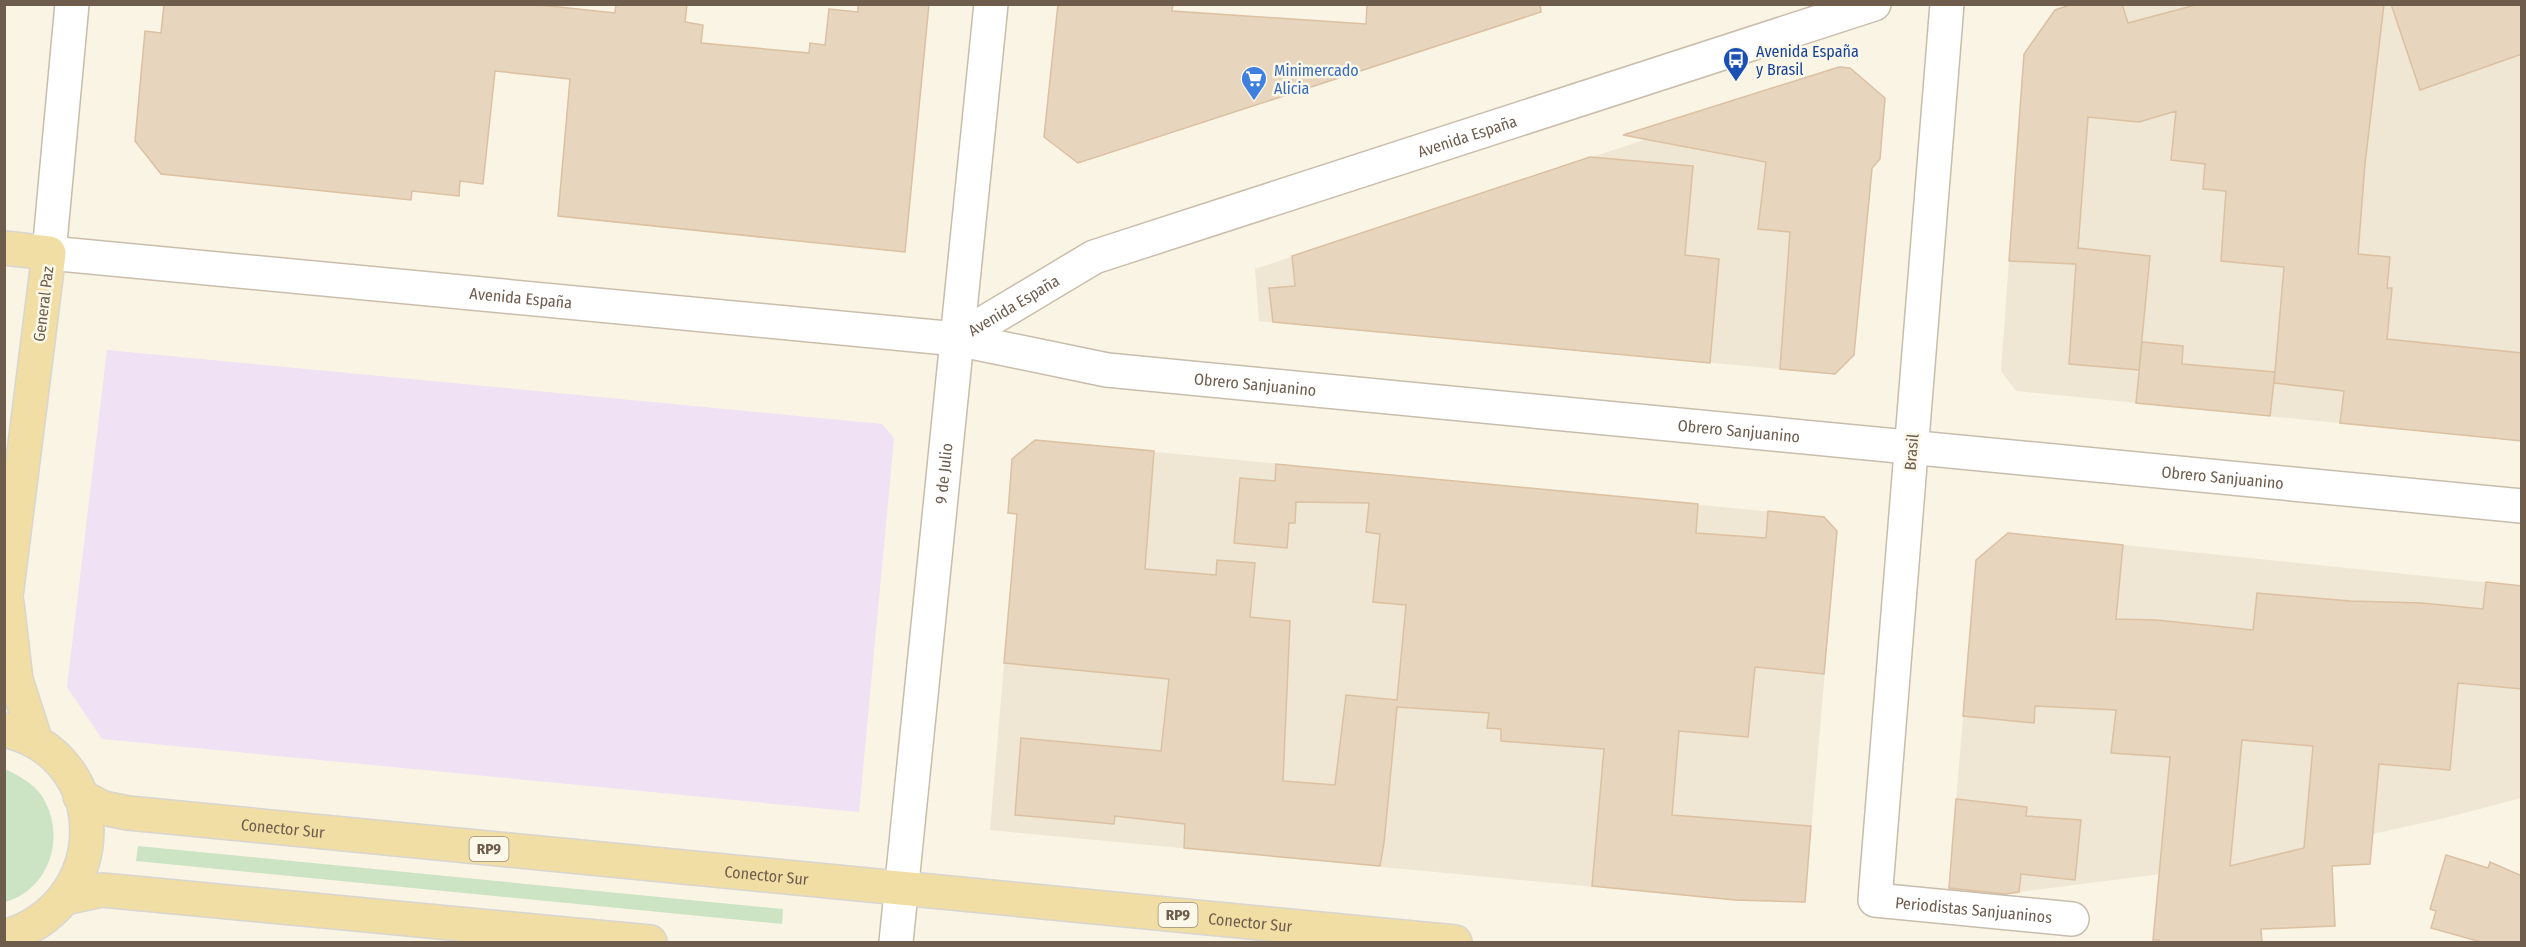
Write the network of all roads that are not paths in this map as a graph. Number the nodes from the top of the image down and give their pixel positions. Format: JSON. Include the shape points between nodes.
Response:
{"nodes":[{"id":1,"x":72,"y":4,"type":"edge"},
{"id":2,"x":991,"y":4,"type":"edge"},
{"id":3,"x":1874,"y":4,"type":"edge"},
{"id":4,"x":1947,"y":4,"type":"edge"},
{"id":5,"x":4,"y":248,"type":"edge"},
{"id":6,"x":49,"y":253,"type":"junction"},
{"id":7,"x":957,"y":339,"type":"junction"},
{"id":8,"x":1911,"y":447,"type":"junction"},
{"id":9,"x":2522,"y":506,"type":"edge"},
{"id":10,"x":6,"y":608,"type":"edge"},
{"id":11,"x":4,"y":730,"type":"edge"},
{"id":12,"x":36,"y":742,"type":"junction"},
{"id":13,"x":80,"y":796,"type":"junction"},
{"id":14,"x":902,"y":888,"type":"junction"},
{"id":15,"x":65,"y":898,"type":"junction"},
{"id":16,"x":1875,"y":900,"type":"joint"},
{"id":17,"x":2072,"y":919,"type":"dead end"},
{"id":18,"x":31,"y":932,"type":"edge"},
{"id":19,"x":4,"y":937,"type":"edge"},
{"id":20,"x":650,"y":942,"type":"edge"},
{"id":21,"x":896,"y":942,"type":"edge"},
{"id":22,"x":1455,"y":942,"type":"edge"}],
"edges":[{"from":1,"to":6,"type":"street","name":"General Paz"},
{"from":2,"to":7,"type":"street","name":"9 de Julio"},
{"from":3,"to":7,"type":"street","name":"Avenida España","via":[[1094,257]]},
{"from":4,"to":8,"type":"street","name":"Brasil"},
{"from":5,"to":6,"type":"main road","name":"Avenida España"},
{"from":6,"to":7,"type":"street","name":"Avenida España"},
{"from":6,"to":10,"type":"main road","name":"General Paz"},
{"from":7,"to":8,"type":"street","name":"Obrero Sanjuanino","via":[[1107,370]]},
{"from":7,"to":14,"type":"street","name":"9 de Julio"},
{"from":8,"to":9,"type":"street","name":"Obrero Sanjuanino"},
{"from":8,"to":16,"type":"street","name":"Brasil"},
{"from":10,"to":12,"type":"main road","name":"General Paz","via":[[16,680]]},
{"from":11,"to":12,"type":"main road"},
{"from":12,"to":13,"type":"main road","via":[[59,760]]},
{"from":13,"to":14,"type":"main road","name":"Conector Sur","number":"RP9","via":[[112,812]]},
{"from":13,"to":15,"type":"main road","via":[[88,827],[86,851],[79,875]]},
{"from":14,"to":21,"type":"street","name":"9 de Julio"},
{"from":14,"to":22,"type":"main road","name":"Conector Sur","number":"RP9"},
{"from":15,"to":18,"type":"main road"},
{"from":15,"to":20,"type":"main road","via":[[102,890]]},
{"from":16,"to":17,"type":"street","name":"Periodistas Sanjuaninos"},
{"from":18,"to":19,"type":"main road","via":[[29,928]]}]}
